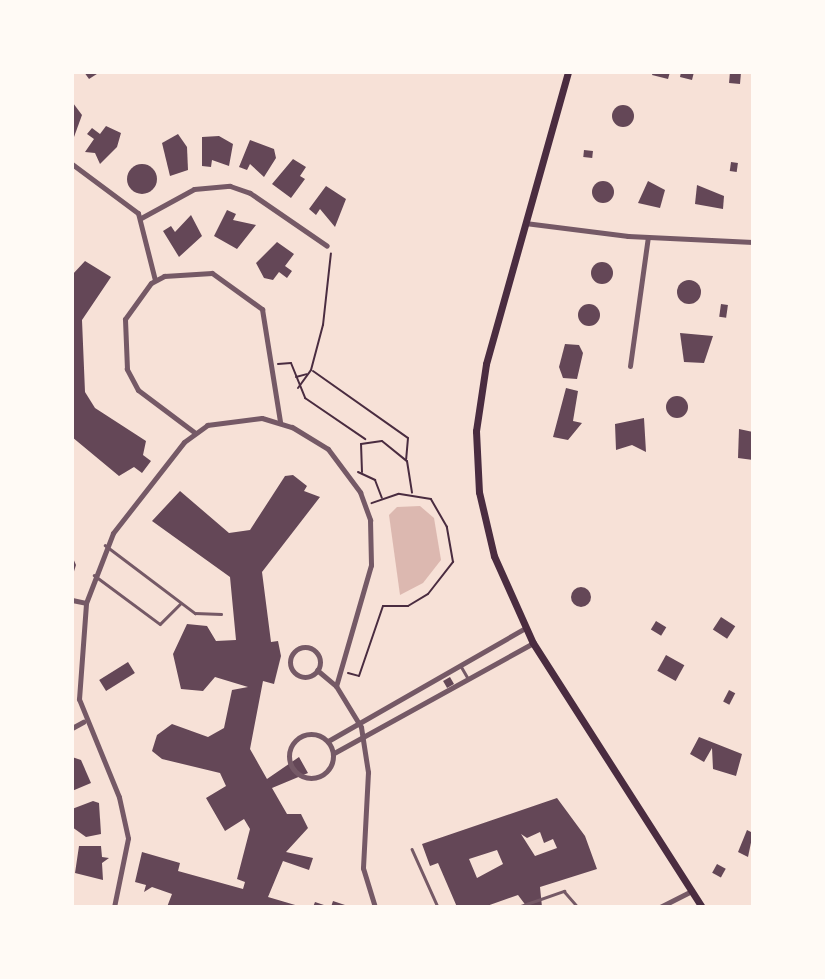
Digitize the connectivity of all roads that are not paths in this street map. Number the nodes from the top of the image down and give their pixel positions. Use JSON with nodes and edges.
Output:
{"nodes":[{"id":1,"x":568,"y":72,"type":"edge"},
{"id":2,"x":72,"y":164,"type":"edge"},
{"id":3,"x":141,"y":218,"type":"junction"},
{"id":4,"x":525,"y":222,"type":"junction"},
{"id":5,"x":648,"y":237,"type":"junction"},
{"id":6,"x":753,"y":242,"type":"edge"},
{"id":7,"x":327,"y":246,"type":"road end"},
{"id":8,"x":155,"y":280,"type":"junction"},
{"id":9,"x":630,"y":366,"type":"dead end"},
{"id":10,"x":280,"y":422,"type":"junction"},
{"id":11,"x":194,"y":432,"type":"junction"},
{"id":12,"x":105,"y":545,"type":"junction"},
{"id":13,"x":93,"y":575,"type":"junction"},
{"id":14,"x":72,"y":600,"type":"edge"},
{"id":15,"x":86,"y":603,"type":"junction"},
{"id":16,"x":180,"y":604,"type":"junction"},
{"id":17,"x":221,"y":614,"type":"dead end"},
{"id":18,"x":525,"y":628,"type":"junction"},
{"id":19,"x":533,"y":643,"type":"junction"},
{"id":20,"x":459,"y":663,"type":"junction"},
{"id":21,"x":317,"y":670,"type":"junction"},
{"id":22,"x":468,"y":678,"type":"junction"},
{"id":23,"x":336,"y":686,"type":"junction"},
{"id":24,"x":83,"y":722,"type":"junction"},
{"id":25,"x":359,"y":723,"type":"junction"},
{"id":26,"x":72,"y":728,"type":"edge"},
{"id":27,"x":363,"y":736,"type":"junction"},
{"id":28,"x":328,"y":741,"type":"junction"},
{"id":29,"x":334,"y":753,"type":"junction"},
{"id":30,"x":412,"y":849,"type":"dead end"},
{"id":31,"x":692,"y":891,"type":"junction"},
{"id":32,"x":577,"y":906,"type":"edge"},
{"id":33,"x":114,"y":907,"type":"edge"},
{"id":34,"x":375,"y":907,"type":"edge"},
{"id":35,"x":438,"y":907,"type":"edge"},
{"id":36,"x":518,"y":907,"type":"edge"},
{"id":37,"x":566,"y":907,"type":"edge"},
{"id":38,"x":660,"y":907,"type":"edge"},
{"id":39,"x":702,"y":907,"type":"edge"}],
"edges":[{"from":1,"to":4,"type":"main road"},
{"from":2,"to":3,"type":"street"},
{"from":3,"to":7,"type":"street"},
{"from":3,"to":8,"type":"street"},
{"from":4,"to":5,"type":"street"},
{"from":4,"to":18,"type":"main road"},
{"from":5,"to":6,"type":"street"},
{"from":5,"to":9,"type":"street"},
{"from":8,"to":10,"type":"street"},
{"from":8,"to":11,"type":"street"},
{"from":10,"to":11,"type":"street"},
{"from":10,"to":23,"type":"street"},
{"from":11,"to":12,"type":"street"},
{"from":12,"to":13,"type":"street"},
{"from":12,"to":16,"type":"lane"},
{"from":13,"to":15,"type":"street"},
{"from":13,"to":16,"type":"lane"},
{"from":14,"to":15,"type":"street"},
{"from":15,"to":24,"type":"street"},
{"from":16,"to":17,"type":"lane"},
{"from":18,"to":19,"type":"main road"},
{"from":18,"to":20,"type":"street"},
{"from":19,"to":22,"type":"street"},
{"from":19,"to":31,"type":"main road"},
{"from":20,"to":22,"type":"lane"},
{"from":20,"to":25,"type":"street"},
{"from":21,"to":21,"type":"street"},
{"from":21,"to":23,"type":"street"},
{"from":22,"to":27,"type":"street"},
{"from":23,"to":25,"type":"street"},
{"from":24,"to":26,"type":"street"},
{"from":24,"to":33,"type":"street"},
{"from":25,"to":27,"type":"street"},
{"from":25,"to":28,"type":"street"},
{"from":27,"to":29,"type":"street"},
{"from":27,"to":34,"type":"street"},
{"from":28,"to":29,"type":"street"},
{"from":28,"to":29,"type":"street"},
{"from":30,"to":35,"type":"lane"},
{"from":31,"to":38,"type":"street"},
{"from":31,"to":39,"type":"main road"},
{"from":32,"to":36,"type":"lane"},
{"from":32,"to":37,"type":"lane"}]}
